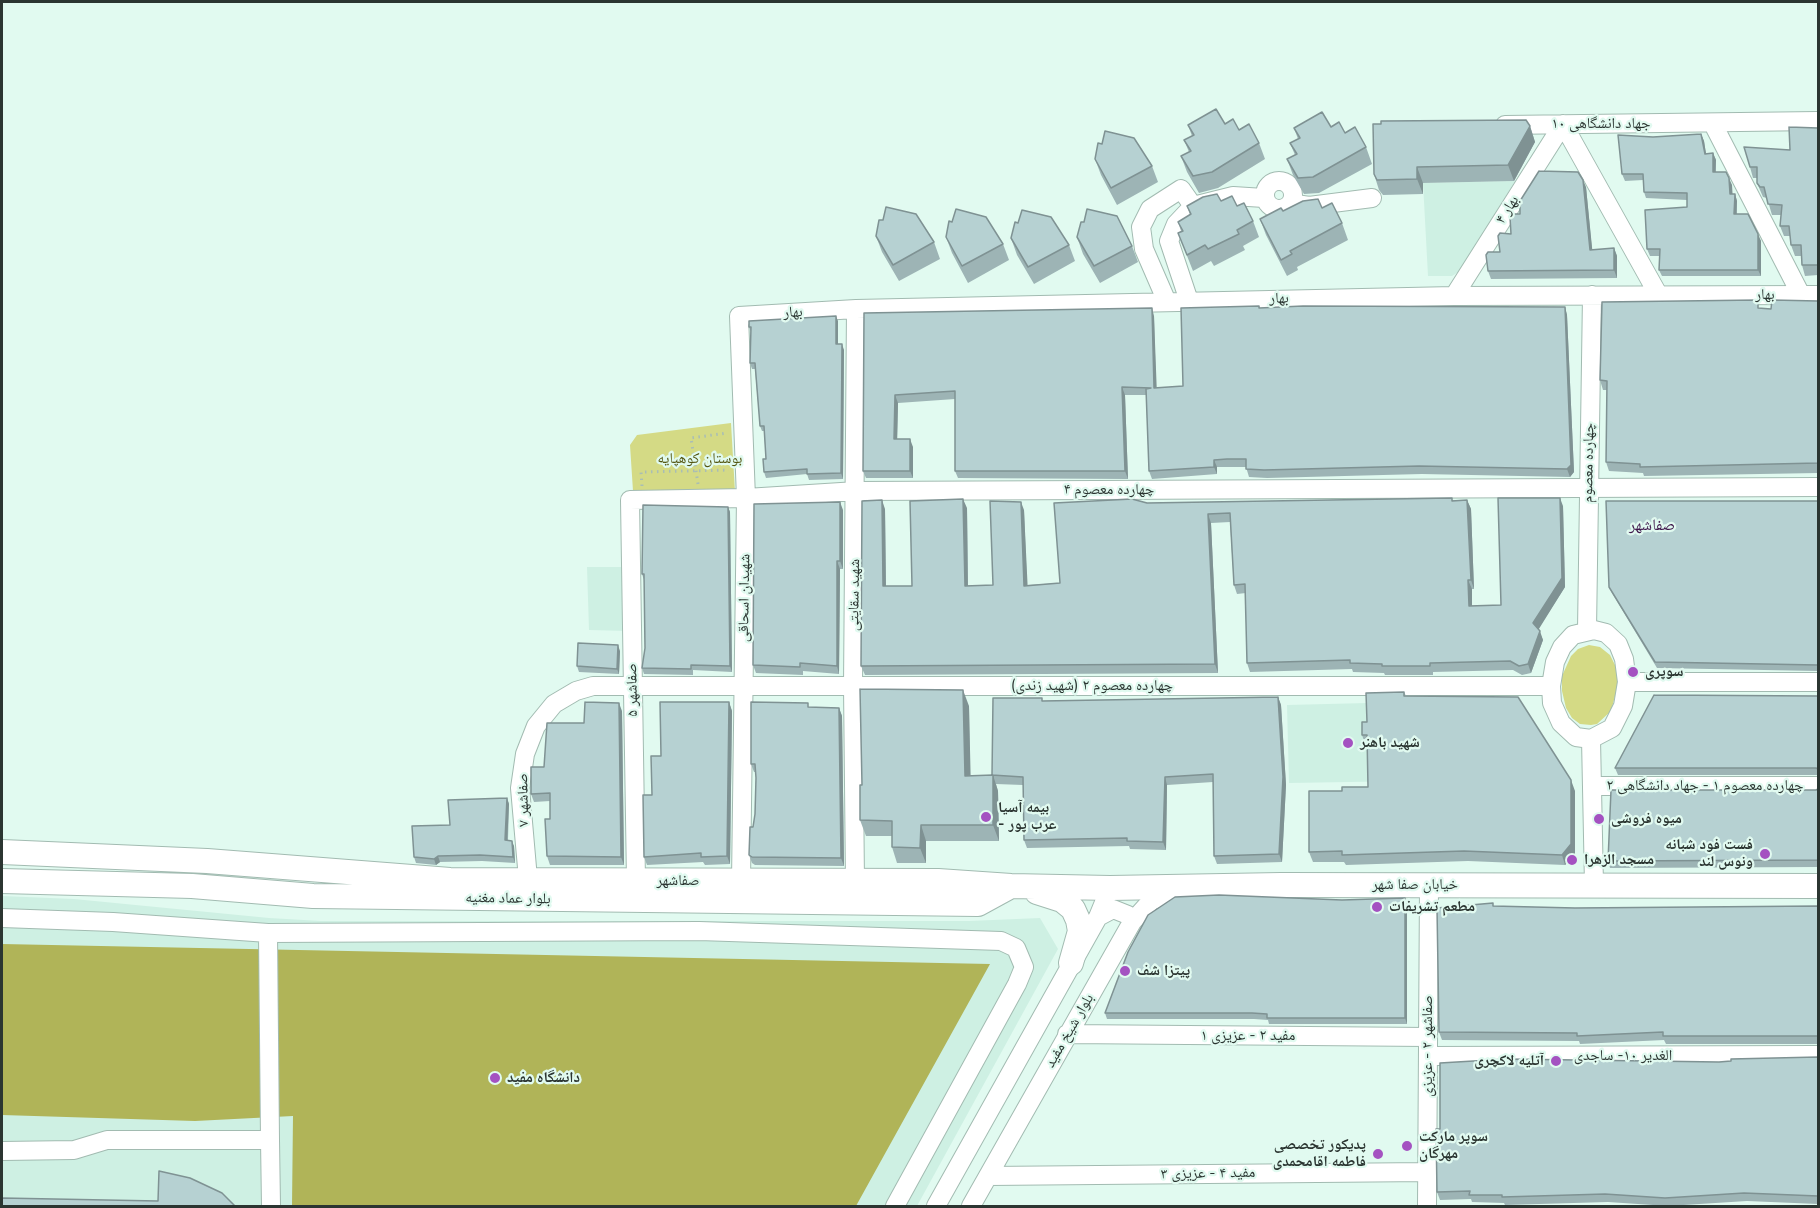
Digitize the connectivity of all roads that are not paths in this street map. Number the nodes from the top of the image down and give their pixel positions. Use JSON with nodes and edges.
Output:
{"nodes":[{"id":1,"x":1818,"y":121,"type":"edge"},
{"id":2,"x":1563,"y":124,"type":"junction"},
{"id":3,"x":1713,"y":124,"type":"junction"},
{"id":4,"x":1484,"y":125,"type":"edge"},
{"id":5,"x":1372,"y":198,"type":"dead end"},
{"id":6,"x":1193,"y":206,"type":"junction"},
{"id":7,"x":1592,"y":295,"type":"junction"},
{"id":8,"x":1810,"y":295,"type":"edge"},
{"id":9,"x":1454,"y":296,"type":"junction"},
{"id":10,"x":1659,"y":296,"type":"junction"},
{"id":11,"x":1189,"y":301,"type":"junction"},
{"id":12,"x":1167,"y":302,"type":"junction"},
{"id":13,"x":856,"y":309,"type":"junction"},
{"id":14,"x":739,"y":316,"type":"joint"},
{"id":15,"x":1818,"y":487,"type":"edge"},
{"id":16,"x":1589,"y":488,"type":"junction"},
{"id":17,"x":857,"y":491,"type":"junction"},
{"id":18,"x":746,"y":498,"type":"junction"},
{"id":19,"x":637,"y":500,"type":"joint"},
{"id":20,"x":1587,"y":630,"type":"junction"},
{"id":21,"x":1627,"y":682,"type":"junction"},
{"id":22,"x":1818,"y":682,"type":"edge"},
{"id":23,"x":632,"y":686,"type":"junction"},
{"id":24,"x":853,"y":686,"type":"junction"},
{"id":25,"x":1551,"y":686,"type":"junction"},
{"id":26,"x":744,"y":687,"type":"junction"},
{"id":27,"x":1591,"y":740,"type":"junction"},
{"id":28,"x":1592,"y":786,"type":"junction"},
{"id":29,"x":1818,"y":786,"type":"edge"},
{"id":30,"x":2,"y":852,"type":"edge"},
{"id":31,"x":528,"y":879,"type":"junction"},
{"id":32,"x":2,"y":881,"type":"edge"},
{"id":33,"x":636,"y":881,"type":"junction"},
{"id":34,"x":741,"y":881,"type":"junction"},
{"id":35,"x":855,"y":882,"type":"junction"},
{"id":36,"x":1196,"y":885,"type":"junction"},
{"id":37,"x":1429,"y":885,"type":"junction"},
{"id":38,"x":1594,"y":885,"type":"junction"},
{"id":39,"x":1011,"y":886,"type":"junction"},
{"id":40,"x":1818,"y":886,"type":"edge"},
{"id":41,"x":1110,"y":888,"type":"junction"},
{"id":42,"x":1098,"y":917,"type":"junction"},
{"id":43,"x":2,"y":918,"type":"edge"},
{"id":44,"x":1132,"y":922,"type":"junction"},
{"id":45,"x":268,"y":933,"type":"junction"},
{"id":46,"x":1071,"y":963,"type":"junction"},
{"id":47,"x":1067,"y":1034,"type":"junction"},
{"id":48,"x":1428,"y":1037,"type":"junction"},
{"id":49,"x":1818,"y":1055,"type":"edge"},
{"id":50,"x":1428,"y":1056,"type":"junction"},
{"id":51,"x":270,"y":1140,"type":"junction"},
{"id":52,"x":2,"y":1151,"type":"edge"},
{"id":53,"x":1427,"y":1172,"type":"junction"},
{"id":54,"x":988,"y":1176,"type":"junction"},
{"id":55,"x":271,"y":1206,"type":"edge"},
{"id":56,"x":895,"y":1206,"type":"edge"},
{"id":57,"x":936,"y":1206,"type":"edge"},
{"id":58,"x":971,"y":1206,"type":"edge"},
{"id":59,"x":1427,"y":1206,"type":"edge"}],
"edges":[{"from":1,"to":3,"type":"street","name":"جهاد دانشگاهی ۱۰"},
{"from":2,"to":3,"type":"street","name":"جهاد دانشگاهی ۱۰"},
{"from":2,"to":4,"type":"street","name":"جهاد دانشگاهی ۱۰"},
{"from":2,"to":9,"type":"street","name":"بهار ۴"},
{"from":2,"to":10,"type":"street"},
{"from":3,"to":8,"type":"street"},
{"from":5,"to":6,"type":"street"},
{"from":6,"to":11,"type":"street"},
{"from":6,"to":12,"type":"street"},
{"from":7,"to":9,"type":"street","name":"بهار"},
{"from":7,"to":10,"type":"street","name":"بهار"},
{"from":7,"to":16,"type":"street","name":"چهارده معصوم"},
{"from":8,"to":10,"type":"street","name":"بهار"},
{"from":9,"to":11,"type":"street","name":"بهار"},
{"from":11,"to":12,"type":"street","name":"بهار"},
{"from":12,"to":13,"type":"street","name":"بهار"},
{"from":13,"to":14,"type":"street","name":"بهار"},
{"from":13,"to":17,"type":"street","name":"شهید سقایتی"},
{"from":14,"to":18,"type":"street","name":"شهیدان اسحاقی"},
{"from":15,"to":16,"type":"street","name":"چهارده معصوم ۴"},
{"from":16,"to":17,"type":"street","name":"چهارده معصوم ۴"},
{"from":16,"to":20,"type":"street","name":"چهارده معصوم"},
{"from":17,"to":18,"type":"street","name":"چهارده معصوم ۴"},
{"from":17,"to":24,"type":"street","name":"شهید سقایتی"},
{"from":18,"to":19,"type":"street","name":"چهارده معصوم ۴"},
{"from":18,"to":26,"type":"street","name":"شهیدان اسحاقی"},
{"from":19,"to":23,"type":"street","name":"صفاشهر ۵"},
{"from":20,"to":21,"type":"street"},
{"from":20,"to":25,"type":"street"},
{"from":21,"to":22,"type":"street"},
{"from":21,"to":27,"type":"street"},
{"from":23,"to":26,"type":"street","name":"چهارده معصوم ۲ (شهید زندی)"},
{"from":23,"to":31,"type":"street","name":"صفاشهر ۷"},
{"from":23,"to":33,"type":"street","name":"صفاشهر ۵"},
{"from":24,"to":25,"type":"street","name":"چهارده معصوم ۲ (شهید زندی)"},
{"from":24,"to":26,"type":"street","name":"چهارده معصوم ۲ (شهید زندی)"},
{"from":24,"to":35,"type":"street","name":"شهید سقایتی"},
{"from":25,"to":27,"type":"street"},
{"from":26,"to":34,"type":"street","name":"شهیدان اسحاقی"},
{"from":27,"to":28,"type":"street"},
{"from":28,"to":29,"type":"street","name":"چهارده معصوم ۱ - جهاد دانشگاهی ۲"},
{"from":28,"to":38,"type":"street"},
{"from":30,"to":31,"type":"main road","name":"صفاشهر"},
{"from":31,"to":33,"type":"main road","name":"صفاشهر"},
{"from":32,"to":39,"type":"main road","name":"بلوار عماد مغنیه"},
{"from":33,"to":34,"type":"main road","name":"صفاشهر"},
{"from":34,"to":35,"type":"main road","name":"صفاشهر"},
{"from":35,"to":39,"type":"main road","name":"صفاشهر"},
{"from":36,"to":37,"type":"main road","name":"خیابان صفا شهر"},
{"from":36,"to":41,"type":"main road","name":"خیابان صفا شهر"},
{"from":36,"to":44,"type":"street","name":"بلوار شیخ مفید"},
{"from":37,"to":38,"type":"main road","name":"خیابان صفا شهر"},
{"from":37,"to":48,"type":"street","name":"صفاشهر ۲ - عزیزی"},
{"from":38,"to":40,"type":"main road","name":"خیابان صفا شهر"},
{"from":39,"to":41,"type":"main road","name":"خیابان صفا شهر"},
{"from":39,"to":46,"type":"main road"},
{"from":41,"to":42,"type":"street"},
{"from":42,"to":44,"type":"street"},
{"from":42,"to":46,"type":"street"},
{"from":43,"to":45,"type":"street"},
{"from":44,"to":47,"type":"street","name":"بلوار شیخ مفید"},
{"from":45,"to":51,"type":"street"},
{"from":45,"to":56,"type":"street"},
{"from":46,"to":57,"type":"street"},
{"from":47,"to":48,"type":"street","name":"مفید ۲ - عزیزی ۱"},
{"from":47,"to":54,"type":"street","name":"بلوار شیخ مفید"},
{"from":48,"to":50,"type":"street","name":"صفاشهر ۲ - عزیزی"},
{"from":49,"to":50,"type":"street","name":"الغدیر ۱۰- ساجدی"},
{"from":50,"to":53,"type":"street","name":"صفاشهر ۲ - عزیزی"},
{"from":51,"to":52,"type":"street"},
{"from":51,"to":55,"type":"street"},
{"from":53,"to":54,"type":"street","name":"مفید ۴ - عزیزی ۳"},
{"from":53,"to":59,"type":"street","name":"صفاشهر ۲ - عزیزی"},
{"from":54,"to":58,"type":"street","name":"بلوار شیخ مفید"}]}
